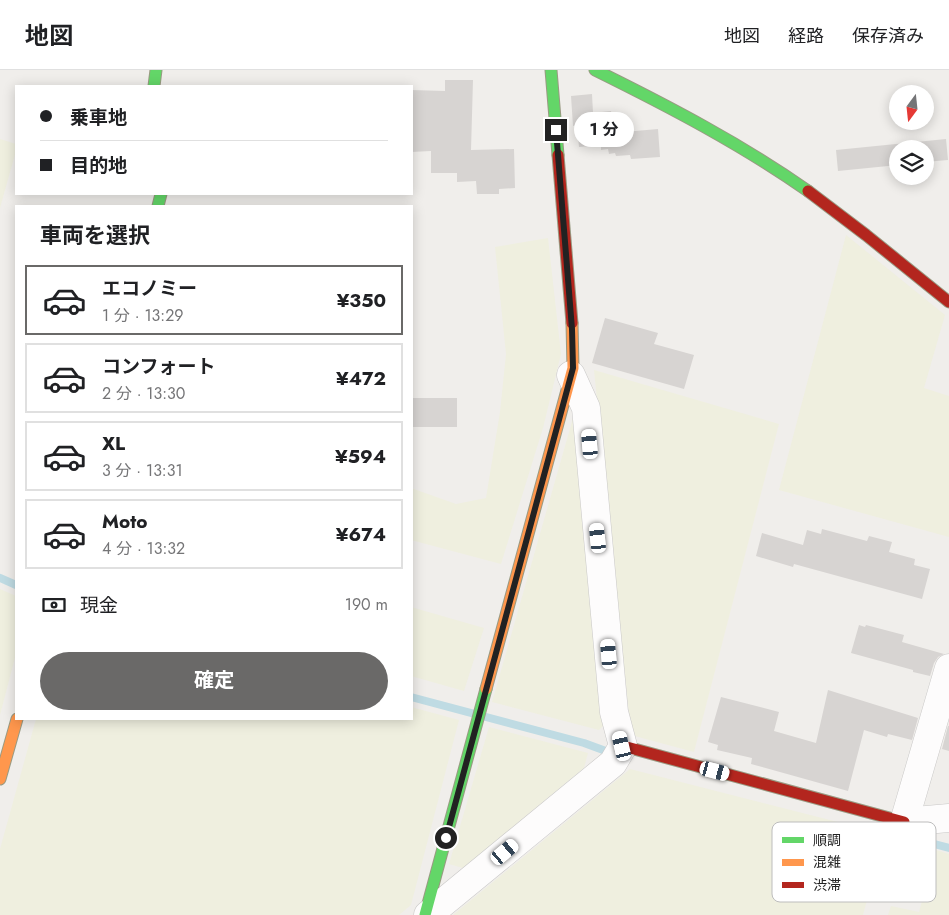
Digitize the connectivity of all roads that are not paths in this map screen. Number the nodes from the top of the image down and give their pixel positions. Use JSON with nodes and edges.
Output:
{"nodes":[{"id":1,"x":156,"y":70,"type":"edge"},
{"id":2,"x":551,"y":70,"type":"edge"},
{"id":3,"x":595,"y":70,"type":"edge"},
{"id":4,"x":154,"y":85,"type":"edge"},
{"id":5,"x":949,"y":302,"type":"edge"},
{"id":6,"x":571,"y":375,"type":"junction"},
{"id":7,"x":949,"y":668,"type":"edge"},
{"id":8,"x":17,"y":720,"type":"edge"},
{"id":9,"x":622,"y":746,"type":"junction"},
{"id":10,"x":0,"y":779,"type":"edge"},
{"id":11,"x":949,"y":818,"type":"edge"},
{"id":12,"x":904,"y":822,"type":"junction"},
{"id":13,"x":427,"y":915,"type":"edge"}],
"edges":[{"from":1,"to":4,"type":"street"},
{"from":2,"to":6,"type":"street"},
{"from":3,"to":5,"type":"street"},
{"from":6,"to":9,"type":"street"},
{"from":6,"to":13,"type":"street"},
{"from":7,"to":12,"type":"street"},
{"from":8,"to":10,"type":"street"},
{"from":9,"to":12,"type":"street"},
{"from":9,"to":13,"type":"street"},
{"from":11,"to":12,"type":"street"}]}
